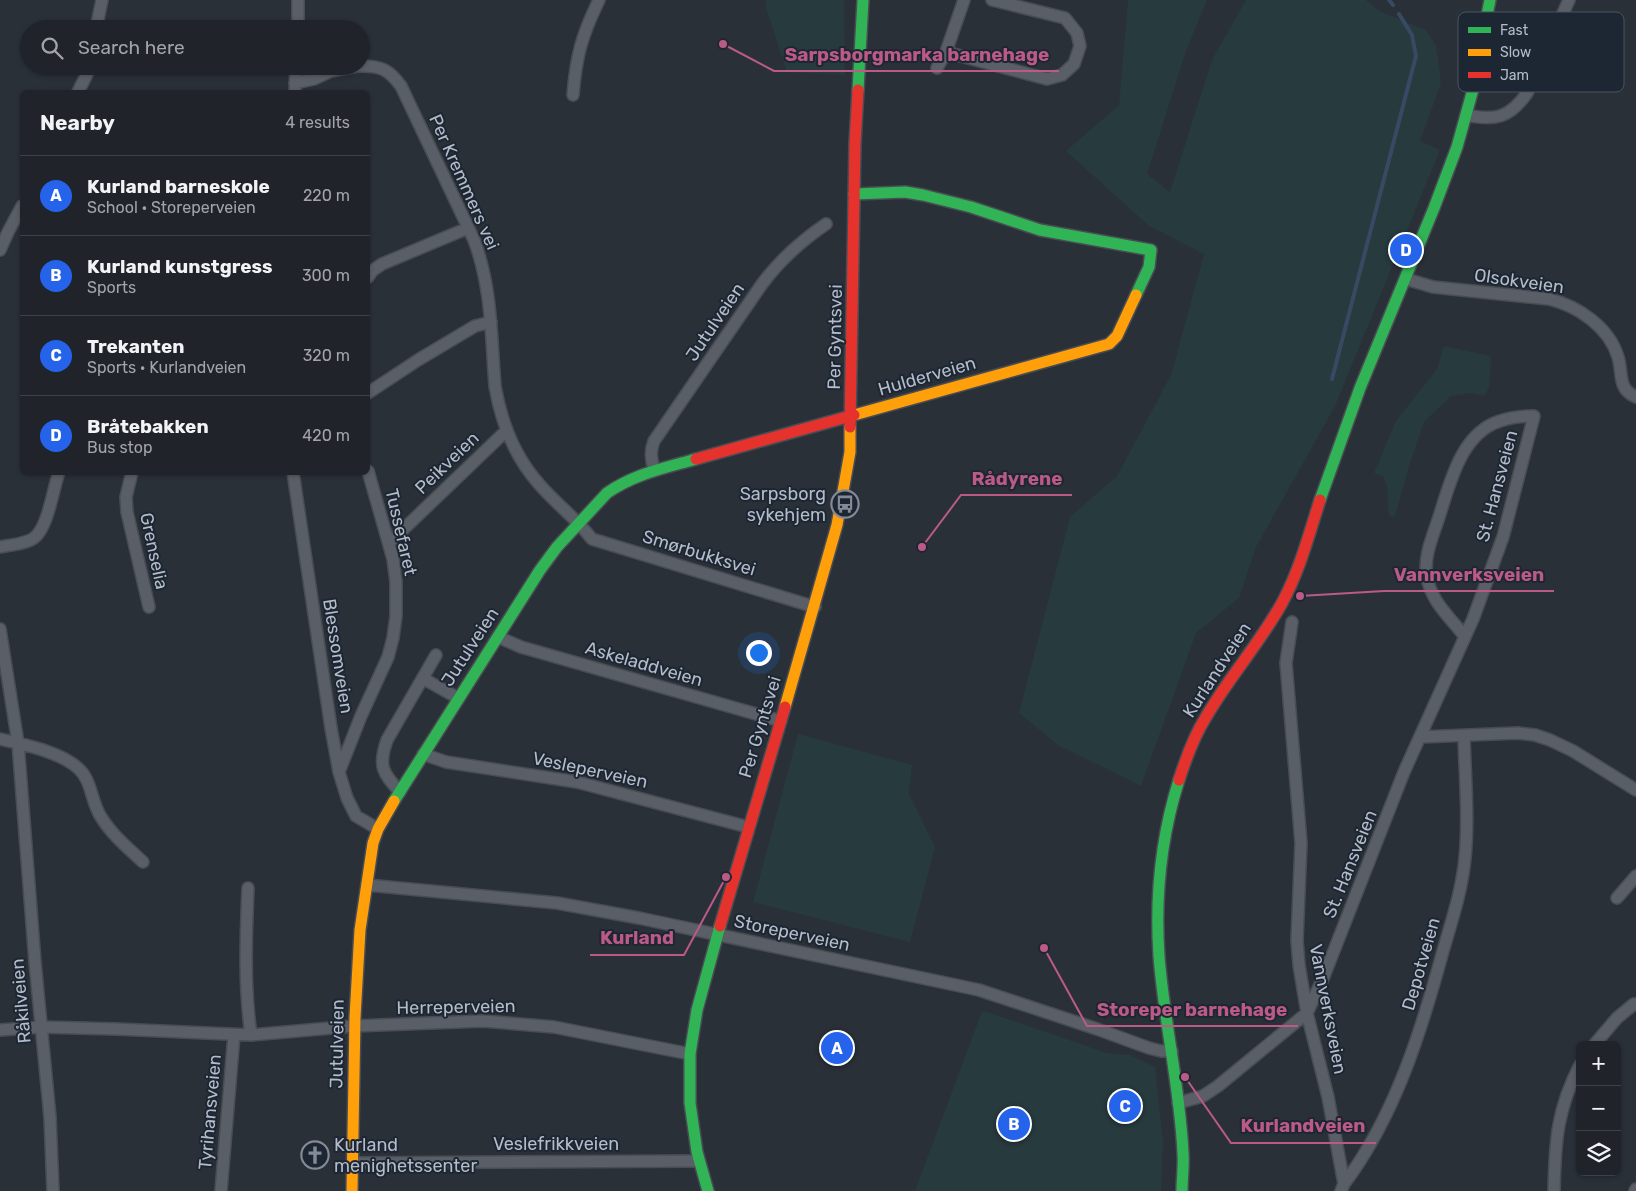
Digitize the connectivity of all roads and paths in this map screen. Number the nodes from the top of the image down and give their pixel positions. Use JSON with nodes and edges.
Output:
{"nodes":[{"id":1,"x":102,"y":0,"type":"edge"},
{"id":2,"x":298,"y":0,"type":"edge"},
{"id":3,"x":599,"y":0,"type":"edge"},
{"id":4,"x":863,"y":0,"type":"edge"},
{"id":5,"x":964,"y":0,"type":"edge"},
{"id":6,"x":992,"y":0,"type":"edge"},
{"id":7,"x":1569,"y":0,"type":"edge"},
{"id":8,"x":1564,"y":12,"type":"edge"},
{"id":9,"x":98,"y":20,"type":"edge"},
{"id":10,"x":298,"y":20,"type":"edge"},
{"id":11,"x":946,"y":52,"type":"junction"},
{"id":12,"x":370,"y":66,"type":"edge"},
{"id":13,"x":937,"y":68,"type":"dead end"},
{"id":14,"x":86,"y":75,"type":"edge"},
{"id":15,"x":296,"y":75,"type":"edge"},
{"id":16,"x":324,"y":75,"type":"edge"},
{"id":17,"x":295,"y":88,"type":"edge"},
{"id":18,"x":79,"y":90,"type":"edge"},
{"id":19,"x":1471,"y":92,"type":"edge"},
{"id":20,"x":1527,"y":92,"type":"edge"},
{"id":21,"x":573,"y":95,"type":"dead end"},
{"id":22,"x":1466,"y":115,"type":"junction"},
{"id":23,"x":854,"y":194,"type":"junction"},
{"id":24,"x":20,"y":210,"type":"edge"},
{"id":25,"x":826,"y":224,"type":"dead end"},
{"id":26,"x":468,"y":228,"type":"junction"},
{"id":27,"x":0,"y":250,"type":"edge"},
{"id":28,"x":370,"y":274,"type":"edge"},
{"id":29,"x":1406,"y":279,"type":"junction"},
{"id":30,"x":491,"y":322,"type":"junction"},
{"id":31,"x":370,"y":392,"type":"edge"},
{"id":32,"x":1636,"y":397,"type":"edge"},
{"id":33,"x":852,"y":416,"type":"junction"},
{"id":34,"x":507,"y":430,"type":"junction"},
{"id":35,"x":654,"y":470,"type":"junction"},
{"id":36,"x":58,"y":475,"type":"edge"},
{"id":37,"x":131,"y":475,"type":"edge"},
{"id":38,"x":293,"y":475,"type":"edge"},
{"id":39,"x":369,"y":475,"type":"edge"},
{"id":40,"x":580,"y":523,"type":"junction"},
{"id":41,"x":389,"y":543,"type":"junction"},
{"id":42,"x":0,"y":547,"type":"edge"},
{"id":43,"x":149,"y":607,"type":"dead end"},
{"id":44,"x":815,"y":607,"type":"junction"},
{"id":45,"x":1292,"y":622,"type":"dead end"},
{"id":46,"x":0,"y":629,"type":"edge"},
{"id":47,"x":498,"y":637,"type":"junction"},
{"id":48,"x":1466,"y":637,"type":"junction"},
{"id":49,"x":436,"y":655,"type":"dead end"},
{"id":50,"x":424,"y":679,"type":"junction"},
{"id":51,"x":458,"y":698,"type":"junction"},
{"id":52,"x":781,"y":721,"type":"junction"},
{"id":53,"x":1464,"y":736,"type":"junction"},
{"id":54,"x":1420,"y":737,"type":"junction"},
{"id":55,"x":0,"y":739,"type":"edge"},
{"id":56,"x":18,"y":743,"type":"junction"},
{"id":57,"x":423,"y":754,"type":"junction"},
{"id":58,"x":339,"y":772,"type":"junction"},
{"id":59,"x":1636,"y":790,"type":"edge"},
{"id":60,"x":400,"y":792,"type":"junction"},
{"id":61,"x":748,"y":827,"type":"junction"},
{"id":62,"x":378,"y":829,"type":"junction"},
{"id":63,"x":143,"y":862,"type":"dead end"},
{"id":64,"x":1636,"y":876,"type":"edge"},
{"id":65,"x":366,"y":885,"type":"junction"},
{"id":66,"x":248,"y":888,"type":"dead end"},
{"id":67,"x":1618,"y":898,"type":"dead end"},
{"id":68,"x":716,"y":935,"type":"junction"},
{"id":69,"x":1634,"y":1004,"type":"dead end"},
{"id":70,"x":1307,"y":1013,"type":"junction"},
{"id":71,"x":354,"y":1026,"type":"junction"},
{"id":72,"x":41,"y":1027,"type":"junction"},
{"id":73,"x":0,"y":1030,"type":"edge"},
{"id":74,"x":251,"y":1035,"type":"junction"},
{"id":75,"x":234,"y":1036,"type":"junction"},
{"id":76,"x":1597,"y":1041,"type":"edge"},
{"id":77,"x":1172,"y":1051,"type":"junction"},
{"id":78,"x":690,"y":1054,"type":"junction"},
{"id":79,"x":1576,"y":1075,"type":"edge"},
{"id":80,"x":1178,"y":1103,"type":"junction"},
{"id":81,"x":699,"y":1161,"type":"junction"},
{"id":82,"x":353,"y":1162,"type":"junction"},
{"id":83,"x":1342,"y":1188,"type":"edge"},
{"id":84,"x":53,"y":1191,"type":"edge"},
{"id":85,"x":220,"y":1191,"type":"edge"},
{"id":86,"x":352,"y":1191,"type":"edge"},
{"id":87,"x":708,"y":1191,"type":"edge"},
{"id":88,"x":1182,"y":1191,"type":"edge"},
{"id":89,"x":1554,"y":1191,"type":"edge"}],
"edges":[{"from":1,"to":9,"type":"street"},
{"from":2,"to":10,"type":"street"},
{"from":3,"to":21,"type":"street"},
{"from":4,"to":23,"type":"street","name":"Per Gyntsvei"},
{"from":5,"to":11,"type":"street"},
{"from":6,"to":11,"type":"street"},
{"from":7,"to":8,"type":"street"},
{"from":11,"to":13,"type":"street"},
{"from":12,"to":26,"type":"street","name":"Per Kremmers vei"},
{"from":14,"to":18,"type":"street"},
{"from":15,"to":17,"type":"street"},
{"from":16,"to":17,"type":"street","name":"Per Kremmers vei"},
{"from":19,"to":22,"type":"street"},
{"from":20,"to":22,"type":"street"},
{"from":22,"to":29,"type":"street"},
{"from":23,"to":33,"type":"street","name":"Per Gyntsvei"},
{"from":23,"to":33,"type":"street","name":"Hulderveien"},
{"from":24,"to":27,"type":"street"},
{"from":25,"to":35,"type":"street","name":"Jutulveien"},
{"from":26,"to":28,"type":"street"},
{"from":26,"to":30,"type":"street","name":"Per Kremmers vei"},
{"from":29,"to":32,"type":"street","name":"Olsokveien"},
{"from":29,"to":77,"type":"street","name":"Kurlandveien"},
{"from":30,"to":31,"type":"street"},
{"from":30,"to":34,"type":"street","name":"Per Kremmers vei"},
{"from":33,"to":35,"type":"street","name":"Hulderveien"},
{"from":33,"to":44,"type":"street","name":"Per Gyntsvei"},
{"from":34,"to":40,"type":"street","name":"Per Kremmers vei"},
{"from":34,"to":41,"type":"street","name":"Peikveien"},
{"from":35,"to":40,"type":"street","name":"Jutulveien"},
{"from":36,"to":42,"type":"street"},
{"from":37,"to":43,"type":"street","name":"Grenselia"},
{"from":38,"to":58,"type":"street","name":"Blessomveien"},
{"from":39,"to":41,"type":"street","name":"Tussefaret"},
{"from":40,"to":44,"type":"street","name":"Smørbukksvei"},
{"from":40,"to":47,"type":"street","name":"Jutulveien"},
{"from":41,"to":58,"type":"street","name":"Tussefaret"},
{"from":44,"to":52,"type":"street","name":"Per Gyntsvei"},
{"from":45,"to":70,"type":"street","name":"Vannverksveien"},
{"from":46,"to":56,"type":"street","name":"Råkilveien"},
{"from":47,"to":51,"type":"street","name":"Jutulveien"},
{"from":47,"to":52,"type":"street","name":"Askeladdveien"},
{"from":48,"to":48,"type":"street","name":"St. Hansveien"},
{"from":48,"to":54,"type":"street","name":"St. Hansveien"},
{"from":49,"to":50,"type":"street"},
{"from":50,"to":51,"type":"street"},
{"from":50,"to":60,"type":"street"},
{"from":51,"to":57,"type":"street","name":"Jutulveien"},
{"from":52,"to":61,"type":"street","name":"Per Gyntsvei"},
{"from":53,"to":54,"type":"street"},
{"from":53,"to":59,"type":"street"},
{"from":53,"to":83,"type":"street","name":"Depotveien"},
{"from":54,"to":70,"type":"street","name":"St. Hansveien"},
{"from":55,"to":56,"type":"street"},
{"from":56,"to":63,"type":"street"},
{"from":56,"to":72,"type":"street","name":"Råkilveien"},
{"from":57,"to":60,"type":"street","name":"Jutulveien"},
{"from":57,"to":61,"type":"street","name":"Vesleperveien"},
{"from":58,"to":62,"type":"street","name":"Blessomveien"},
{"from":60,"to":62,"type":"street","name":"Jutulveien"},
{"from":61,"to":68,"type":"street","name":"Per Gyntsvei"},
{"from":62,"to":65,"type":"street","name":"Jutulveien"},
{"from":64,"to":67,"type":"street"},
{"from":65,"to":68,"type":"street","name":"Storeperveien"},
{"from":65,"to":71,"type":"street","name":"Jutulveien"},
{"from":66,"to":74,"type":"street"},
{"from":68,"to":77,"type":"street","name":"Storeperveien"},
{"from":68,"to":78,"type":"street","name":"Per Gyntsvei"},
{"from":69,"to":76,"type":"street"},
{"from":70,"to":80,"type":"street","name":"St. Hansveien"},
{"from":70,"to":83,"type":"street","name":"Vannverksveien"},
{"from":71,"to":74,"type":"street","name":"Herreperveien"},
{"from":71,"to":78,"type":"street","name":"Herreperveien"},
{"from":71,"to":82,"type":"street","name":"Jutulveien"},
{"from":72,"to":73,"type":"street","name":"Herreperveien"},
{"from":72,"to":75,"type":"street","name":"Herreperveien"},
{"from":72,"to":84,"type":"street","name":"Råkilveien"},
{"from":74,"to":75,"type":"street","name":"Herreperveien"},
{"from":75,"to":85,"type":"street","name":"Tyrihansveien"},
{"from":77,"to":80,"type":"street","name":"Kurlandveien"},
{"from":78,"to":81,"type":"street","name":"Per Gyntsvei"},
{"from":79,"to":89,"type":"street"},
{"from":80,"to":88,"type":"street","name":"Kurlandveien"},
{"from":81,"to":82,"type":"street","name":"Veslefrikkveien"},
{"from":81,"to":87,"type":"street","name":"Per Gyntsvei"},
{"from":82,"to":86,"type":"street","name":"Jutulveien"}]}
